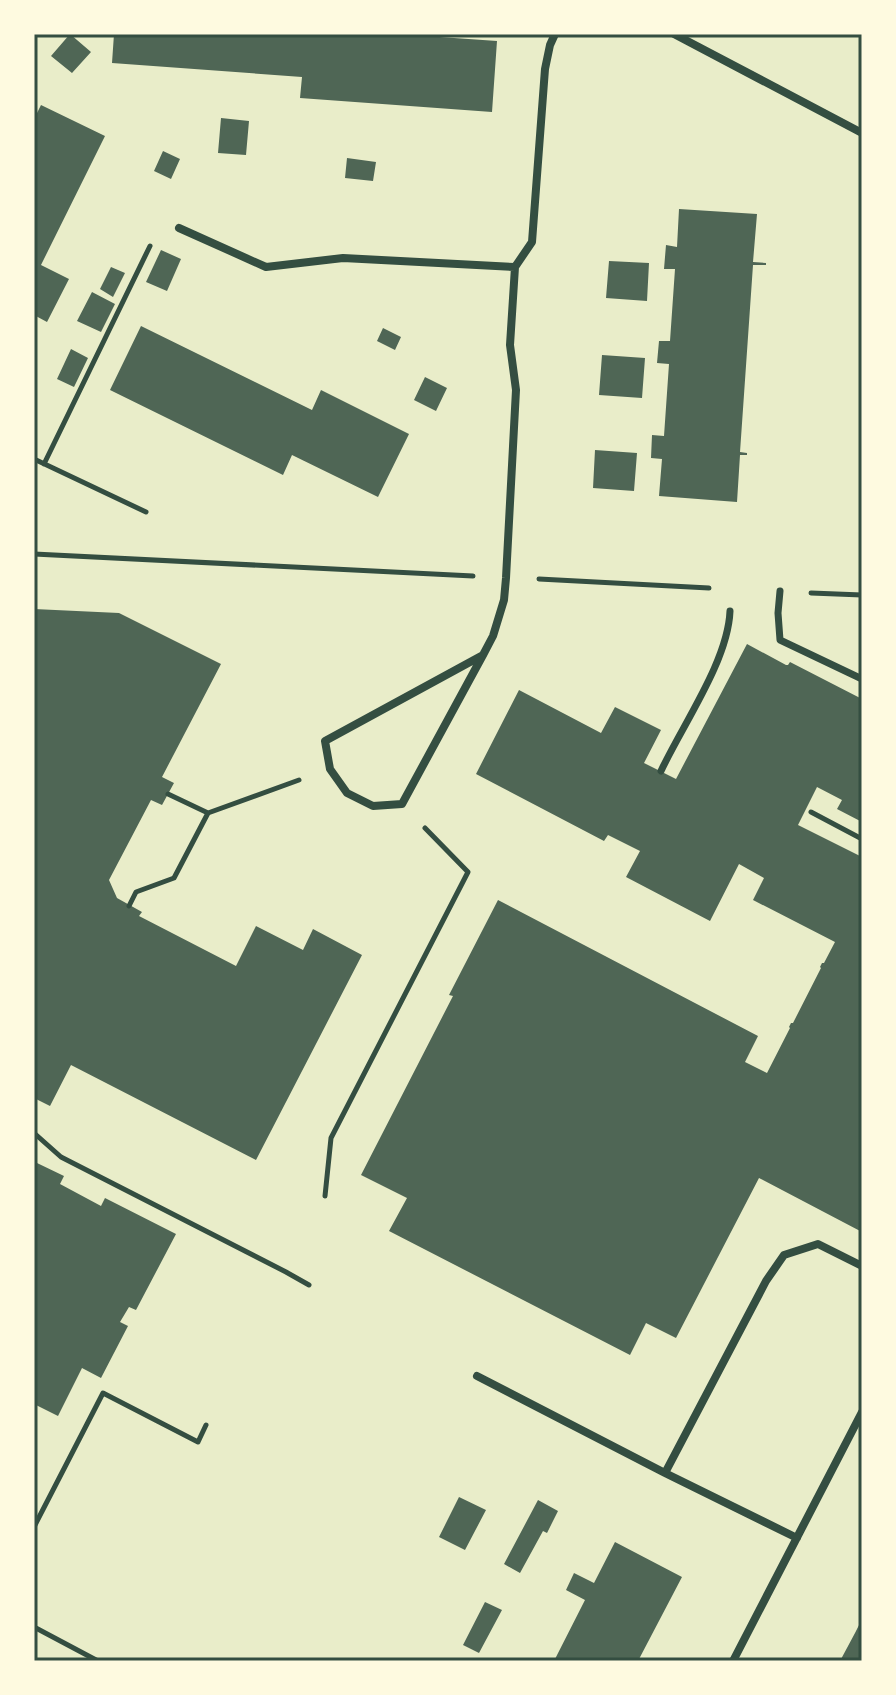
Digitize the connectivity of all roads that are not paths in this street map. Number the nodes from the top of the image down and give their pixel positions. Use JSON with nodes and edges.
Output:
{"nodes":[{"id":1,"x":555,"y":34,"type":"edge"},
{"id":2,"x":674,"y":34,"type":"edge"},
{"id":3,"x":862,"y":133,"type":"edge"},
{"id":4,"x":179,"y":228,"type":"road end"},
{"id":5,"x":515,"y":267,"type":"junction"},
{"id":6,"x":780,"y":591,"type":"road end"},
{"id":7,"x":730,"y":611,"type":"dead end"},
{"id":8,"x":483,"y":655,"type":"junction"},
{"id":9,"x":862,"y":679,"type":"edge"},
{"id":10,"x":661,"y":771,"type":"dead end"},
{"id":11,"x":862,"y":1266,"type":"edge"},
{"id":12,"x":477,"y":1376,"type":"dead end"},
{"id":13,"x":862,"y":1412,"type":"edge"},
{"id":14,"x":665,"y":1473,"type":"junction"},
{"id":15,"x":797,"y":1538,"type":"junction"},
{"id":16,"x":733,"y":1661,"type":"edge"}],
"edges":[{"from":1,"to":5,"type":"street"},
{"from":2,"to":3,"type":"street"},
{"from":4,"to":5,"type":"street"},
{"from":5,"to":8,"type":"street"},
{"from":6,"to":9,"type":"street"},
{"from":7,"to":10,"type":"street"},
{"from":8,"to":8,"type":"street"},
{"from":11,"to":14,"type":"street"},
{"from":12,"to":14,"type":"street"},
{"from":13,"to":15,"type":"street"},
{"from":14,"to":15,"type":"street"},
{"from":15,"to":16,"type":"street"}]}
